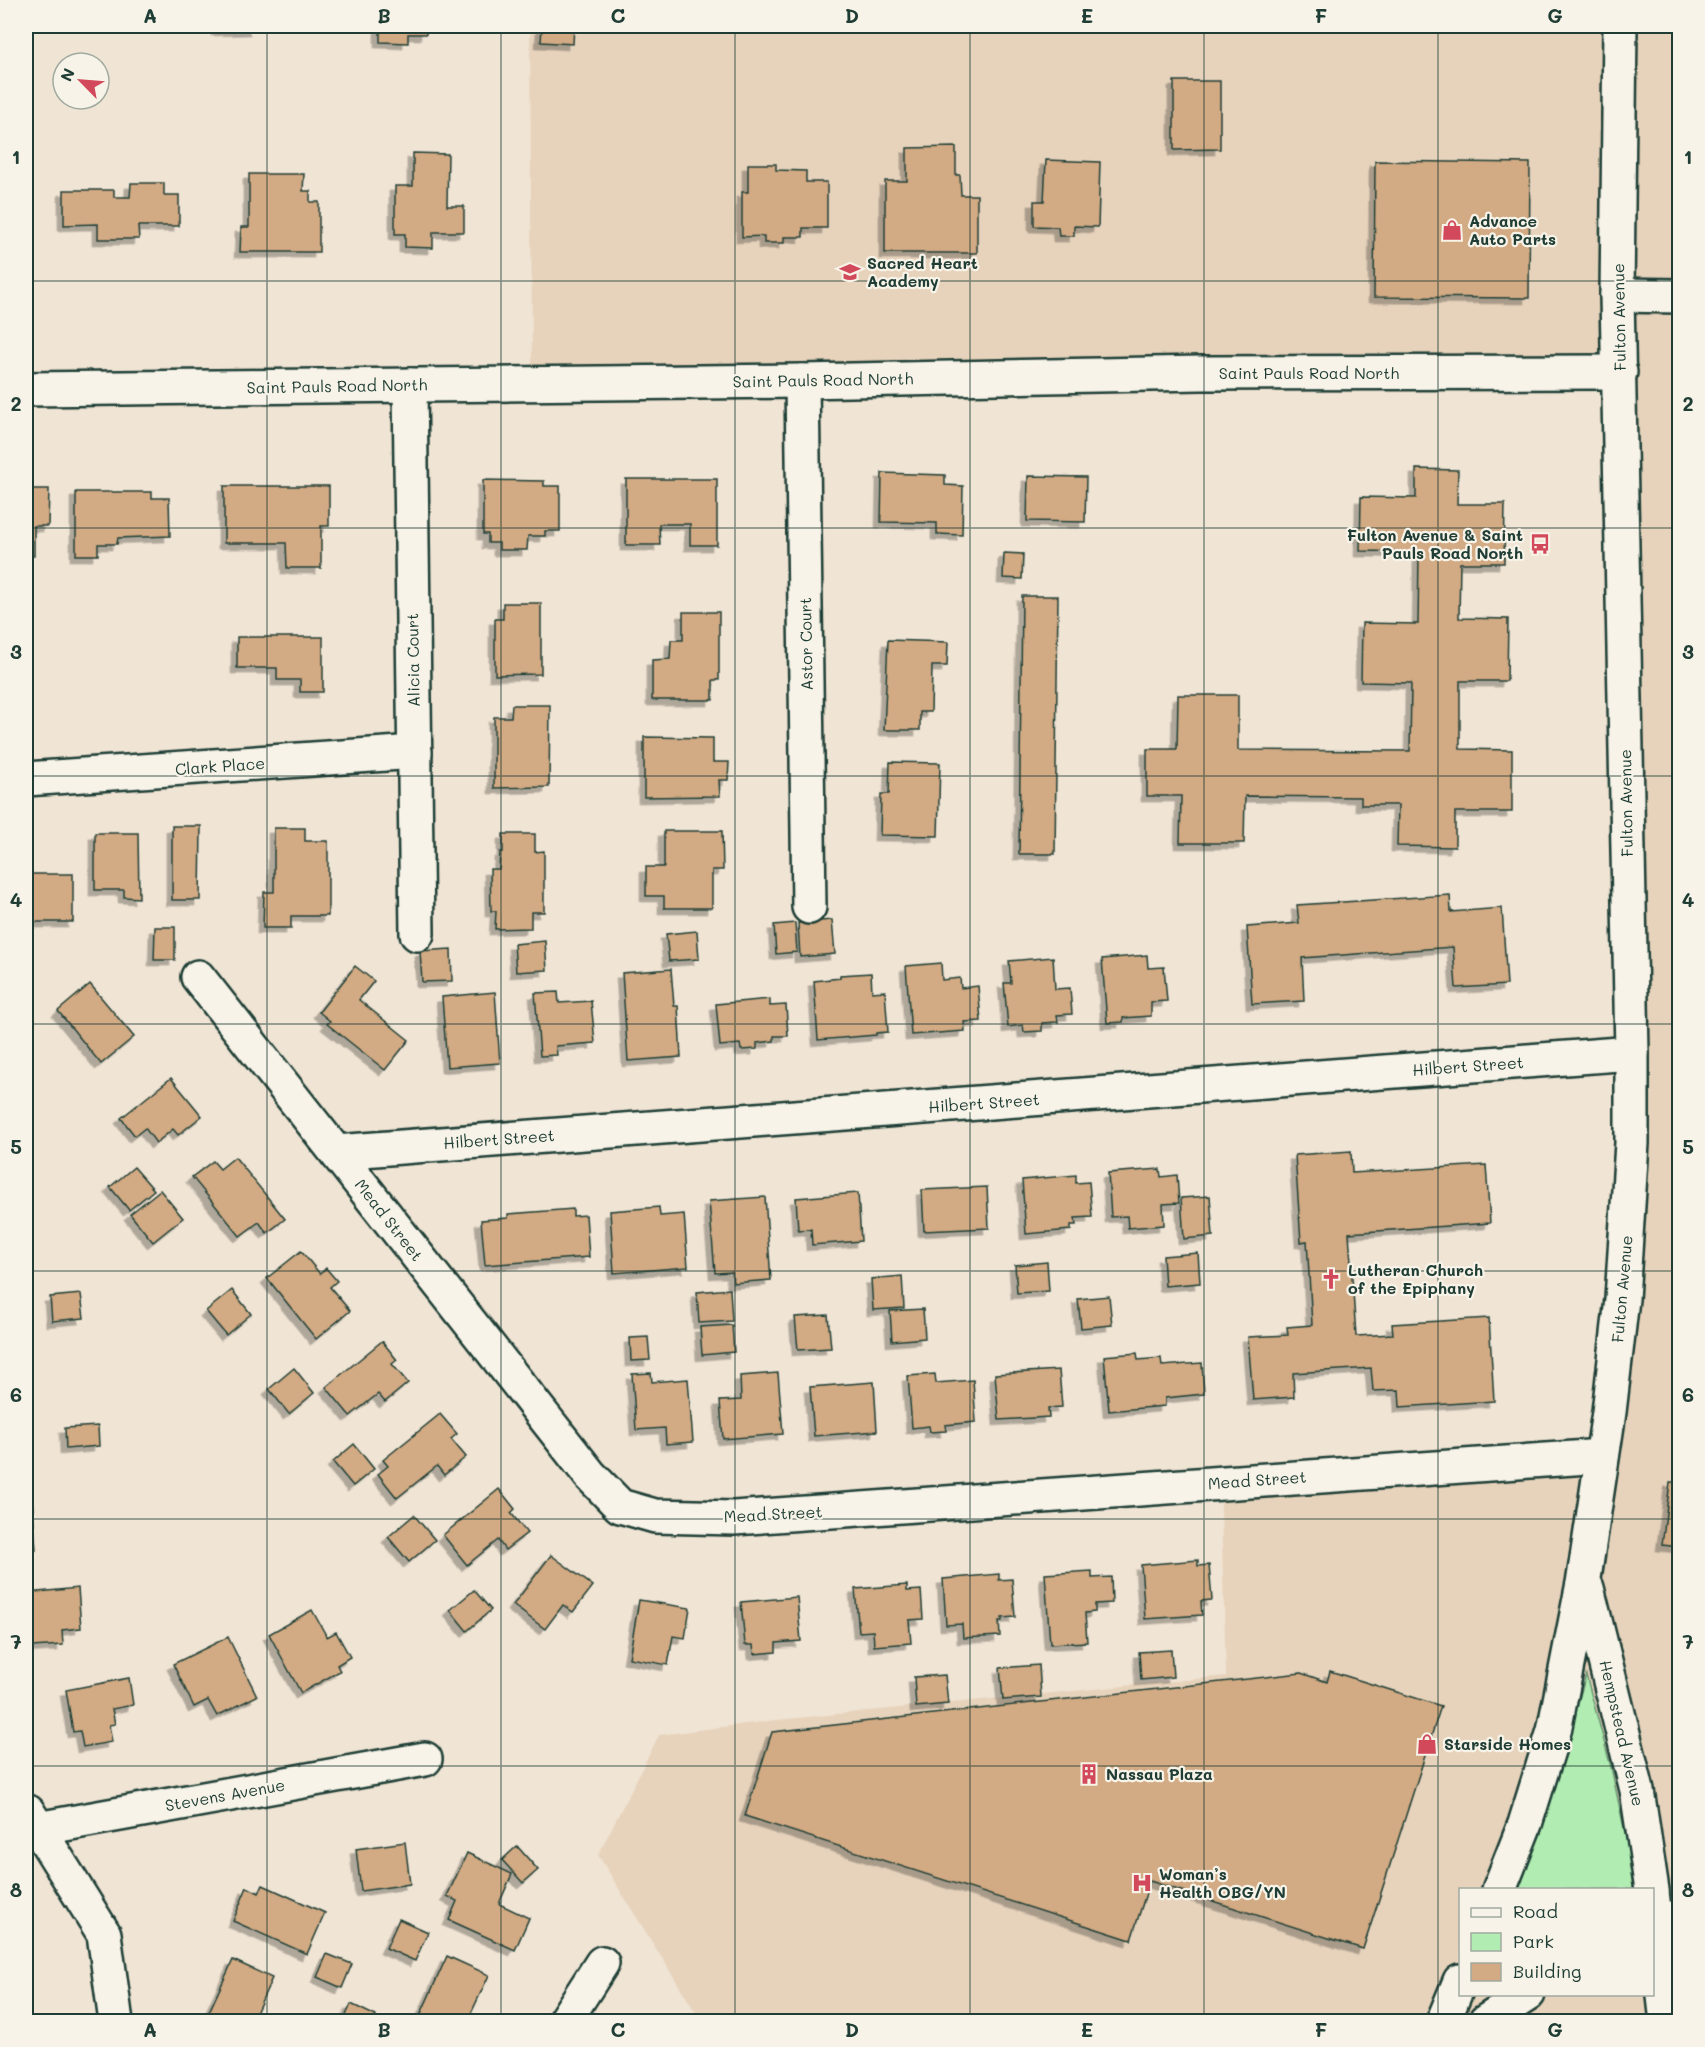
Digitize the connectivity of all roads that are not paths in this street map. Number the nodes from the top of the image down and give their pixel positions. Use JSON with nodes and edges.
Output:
{"nodes":[{"id":1,"x":1620,"y":26,"type":"edge"},
{"id":2,"x":1617,"y":295,"type":"junction"},
{"id":3,"x":1680,"y":296,"type":"edge"},
{"id":4,"x":1620,"y":372,"type":"junction"},
{"id":5,"x":802,"y":381,"type":"junction"},
{"id":6,"x":410,"y":385,"type":"junction"},
{"id":7,"x":26,"y":389,"type":"edge"},
{"id":8,"x":415,"y":752,"type":"junction"},
{"id":9,"x":26,"y":779,"type":"edge"},
{"id":10,"x":809,"y":907,"type":"dead end"},
{"id":11,"x":417,"y":934,"type":"dead end"},
{"id":12,"x":198,"y":976,"type":"dead end"},
{"id":13,"x":1632,"y":1053,"type":"junction"},
{"id":14,"x":336,"y":1152,"type":"junction"},
{"id":15,"x":1602,"y":1456,"type":"junction"},
{"id":16,"x":1584,"y":1578,"type":"junction"},
{"id":17,"x":425,"y":1759,"type":"dead end"},
{"id":18,"x":30,"y":1823,"type":"edge"},
{"id":19,"x":1500,"y":1888,"type":"edge"},
{"id":20,"x":1662,"y":1905,"type":"edge"},
{"id":21,"x":602,"y":1963,"type":"dead end"},
{"id":22,"x":1459,"y":1986,"type":"edge"},
{"id":23,"x":1526,"y":1996,"type":"edge"},
{"id":24,"x":116,"y":2022,"type":"edge"},
{"id":25,"x":564,"y":2022,"type":"edge"},
{"id":26,"x":1443,"y":2022,"type":"edge"},
{"id":27,"x":1485,"y":2022,"type":"edge"},
{"id":28,"x":1667,"y":2022,"type":"edge"}],
"edges":[{"from":1,"to":2,"type":"street","name":"Fulton Avenue"},
{"from":2,"to":3,"type":"street"},
{"from":2,"to":4,"type":"street","name":"Fulton Avenue"},
{"from":4,"to":5,"type":"street","name":"Saint Pauls Road North"},
{"from":4,"to":13,"type":"street","name":"Fulton Avenue"},
{"from":5,"to":6,"type":"street","name":"Saint Pauls Road North"},
{"from":5,"to":10,"type":"street","name":"Astor Court"},
{"from":6,"to":7,"type":"street","name":"Saint Pauls Road North"},
{"from":6,"to":8,"type":"street","name":"Alicia Court"},
{"from":8,"to":9,"type":"street","name":"Clark Place"},
{"from":8,"to":11,"type":"street","name":"Alicia Court"},
{"from":12,"to":14,"type":"street","name":"Mead Street"},
{"from":13,"to":14,"type":"street","name":"Hilbert Street"},
{"from":13,"to":15,"type":"street","name":"Fulton Avenue"},
{"from":14,"to":15,"type":"street","name":"Mead Street"},
{"from":15,"to":16,"type":"street","name":"Fulton Avenue"},
{"from":16,"to":19,"type":"street","name":"Fulton Avenue"},
{"from":16,"to":20,"type":"street","name":"Hempstead Avenue"},
{"from":17,"to":18,"type":"street","name":"Stevens Avenue"},
{"from":18,"to":24,"type":"street"},
{"from":20,"to":28,"type":"street","name":"Hempstead Avenue"},
{"from":21,"to":25,"type":"street"},
{"from":22,"to":26,"type":"street"},
{"from":23,"to":27,"type":"street"}]}
